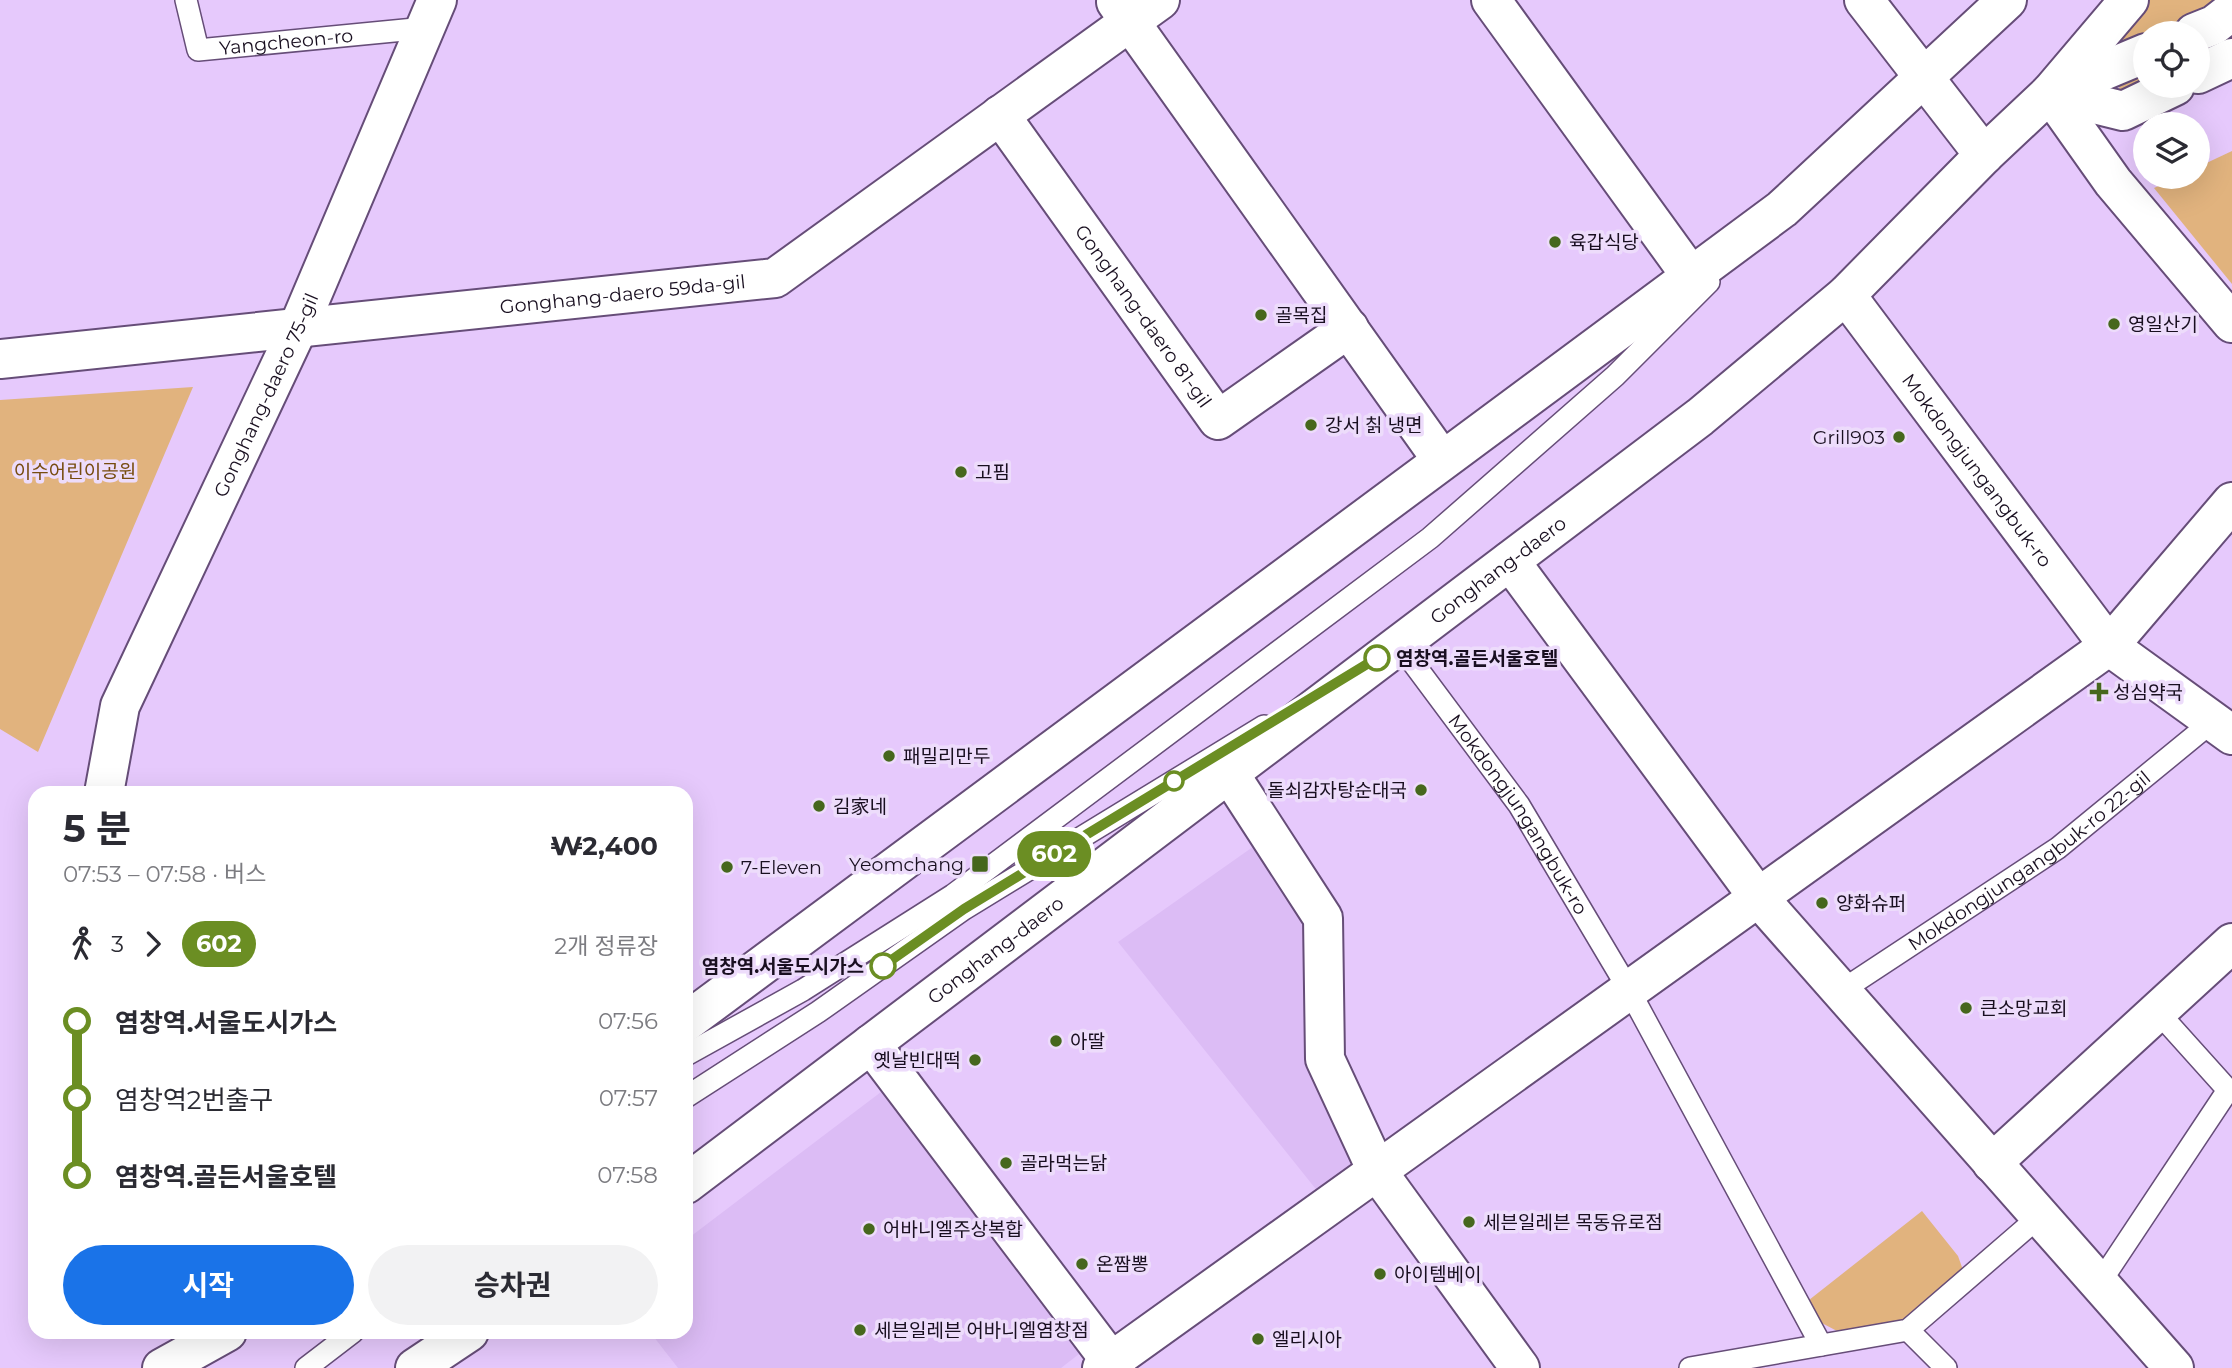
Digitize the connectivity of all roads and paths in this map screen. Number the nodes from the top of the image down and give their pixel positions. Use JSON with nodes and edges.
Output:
{"nodes":[{"id":1,"x":186,"y":0,"type":"edge"},
{"id":2,"x":1491,"y":0,"type":"edge"},
{"id":3,"x":1864,"y":0,"type":"edge"},
{"id":4,"x":2007,"y":0,"type":"edge"},
{"id":5,"x":2129,"y":0,"type":"edge"},
{"id":6,"x":1135,"y":7,"type":"edge"},
{"id":7,"x":431,"y":14,"type":"edge"},
{"id":8,"x":2133,"y":58,"type":"edge"},
{"id":9,"x":2232,"y":58,"type":"edge"},
{"id":10,"x":2210,"y":68,"type":"edge"},
{"id":11,"x":1923,"y":77,"type":"junction"},
{"id":12,"x":2050,"y":93,"type":"junction"},
{"id":13,"x":2150,"y":98,"type":"edge"},
{"id":14,"x":1000,"y":116,"type":"junction"},
{"id":15,"x":1984,"y":155,"type":"junction"},
{"id":16,"x":1782,"y":209,"type":"junction"},
{"id":17,"x":1691,"y":276,"type":"junction"},
{"id":18,"x":1846,"y":295,"type":"junction"},
{"id":19,"x":2232,"y":323,"type":"edge"},
{"id":20,"x":298,"y":328,"type":"junction"},
{"id":21,"x":1349,"y":328,"type":"junction"},
{"id":22,"x":0,"y":359,"type":"edge"},
{"id":23,"x":1443,"y":460,"type":"junction"},
{"id":24,"x":2232,"y":502,"type":"edge"},
{"id":25,"x":1510,"y":561,"type":"junction"},
{"id":26,"x":1399,"y":644,"type":"junction"},
{"id":27,"x":2109,"y":646,"type":"junction"},
{"id":28,"x":2222,"y":729,"type":"edge"},
{"id":29,"x":1229,"y":773,"type":"junction"},
{"id":30,"x":105,"y":786,"type":"edge"},
{"id":31,"x":1758,"y":897,"type":"junction"},
{"id":32,"x":2232,"y":943,"type":"edge"},
{"id":33,"x":1629,"y":990,"type":"junction"},
{"id":34,"x":1841,"y":991,"type":"junction"},
{"id":35,"x":2157,"y":1011,"type":"junction"},
{"id":36,"x":693,"y":1017,"type":"edge"},
{"id":37,"x":870,"y":1044,"type":"junction"},
{"id":38,"x":693,"y":1051,"type":"edge"},
{"id":39,"x":693,"y":1092,"type":"edge"},
{"id":40,"x":1992,"y":1163,"type":"junction"},
{"id":41,"x":1377,"y":1171,"type":"junction"},
{"id":42,"x":693,"y":1179,"type":"edge"},
{"id":43,"x":2040,"y":1216,"type":"junction"},
{"id":44,"x":2099,"y":1284,"type":"junction"},
{"id":45,"x":1908,"y":1330,"type":"junction"},
{"id":46,"x":212,"y":1339,"type":"edge"},
{"id":47,"x":344,"y":1339,"type":"edge"},
{"id":48,"x":458,"y":1339,"type":"edge"},
{"id":49,"x":1821,"y":1345,"type":"junction"},
{"id":50,"x":1110,"y":1366,"type":"edge"},
{"id":51,"x":162,"y":1368,"type":"edge"},
{"id":52,"x":306,"y":1368,"type":"edge"},
{"id":53,"x":415,"y":1368,"type":"edge"},
{"id":54,"x":1520,"y":1368,"type":"edge"},
{"id":55,"x":1690,"y":1368,"type":"edge"},
{"id":56,"x":1946,"y":1368,"type":"edge"},
{"id":57,"x":2174,"y":1368,"type":"edge"}],
"edges":[{"from":1,"to":7,"type":"lane","name":"Yangcheon-ro"},
{"from":2,"to":17,"type":"street"},
{"from":3,"to":11,"type":"street"},
{"from":4,"to":11,"type":"street"},
{"from":5,"to":12,"type":"street","name":"Gonghang-daero"},
{"from":6,"to":14,"type":"street","name":"Gonghang-daero 59da-gil"},
{"from":6,"to":21,"type":"street"},
{"from":7,"to":20,"type":"street","name":"Gonghang-daero 75-gil"},
{"from":8,"to":12,"type":"street"},
{"from":9,"to":10,"type":"street"},
{"from":11,"to":15,"type":"street"},
{"from":11,"to":16,"type":"street"},
{"from":12,"to":13,"type":"street"},
{"from":12,"to":15,"type":"street","name":"Gonghang-daero"},
{"from":12,"to":19,"type":"street"},
{"from":14,"to":20,"type":"street","name":"Gonghang-daero 59da-gil"},
{"from":14,"to":21,"type":"street","name":"Gonghang-daero 81-gil"},
{"from":15,"to":18,"type":"street","name":"Gonghang-daero"},
{"from":16,"to":17,"type":"street"},
{"from":16,"to":38,"type":"lane"},
{"from":17,"to":23,"type":"street"},
{"from":18,"to":25,"type":"street","name":"Gonghang-daero"},
{"from":18,"to":27,"type":"street","name":"Mokdongjungangbuk-ro"},
{"from":20,"to":22,"type":"street","name":"Gonghang-daero 59da-gil"},
{"from":20,"to":30,"type":"street","name":"Gonghang-daero 75-gil"},
{"from":21,"to":23,"type":"street"},
{"from":23,"to":36,"type":"street"},
{"from":24,"to":27,"type":"street"},
{"from":25,"to":26,"type":"street","name":"Gonghang-daero"},
{"from":25,"to":31,"type":"street"},
{"from":26,"to":29,"type":"street","name":"Gonghang-daero"},
{"from":26,"to":33,"type":"lane","name":"Mokdongjungangbuk-ro"},
{"from":26,"to":39,"type":"lane"},
{"from":27,"to":28,"type":"street","name":"Mokdongjungangbuk-ro"},
{"from":27,"to":31,"type":"street"},
{"from":28,"to":34,"type":"lane","name":"Mokdongjungangbuk-ro 22-gil"},
{"from":29,"to":37,"type":"street","name":"Gonghang-daero"},
{"from":29,"to":41,"type":"street"},
{"from":31,"to":33,"type":"street"},
{"from":31,"to":34,"type":"street"},
{"from":32,"to":35,"type":"street"},
{"from":33,"to":41,"type":"street"},
{"from":33,"to":49,"type":"lane","name":"Mokdongjungangbuk-ro"},
{"from":34,"to":40,"type":"street"},
{"from":35,"to":40,"type":"street"},
{"from":35,"to":44,"type":"lane"},
{"from":37,"to":42,"type":"street","name":"Gonghang-daero"},
{"from":37,"to":50,"type":"street"},
{"from":40,"to":43,"type":"street"},
{"from":41,"to":50,"type":"street"},
{"from":41,"to":54,"type":"street"},
{"from":43,"to":44,"type":"street"},
{"from":43,"to":45,"type":"lane"},
{"from":44,"to":57,"type":"street"},
{"from":45,"to":49,"type":"lane"},
{"from":45,"to":56,"type":"lane"},
{"from":46,"to":51,"type":"street"},
{"from":47,"to":52,"type":"lane"},
{"from":48,"to":53,"type":"street"},
{"from":49,"to":55,"type":"lane"}]}
